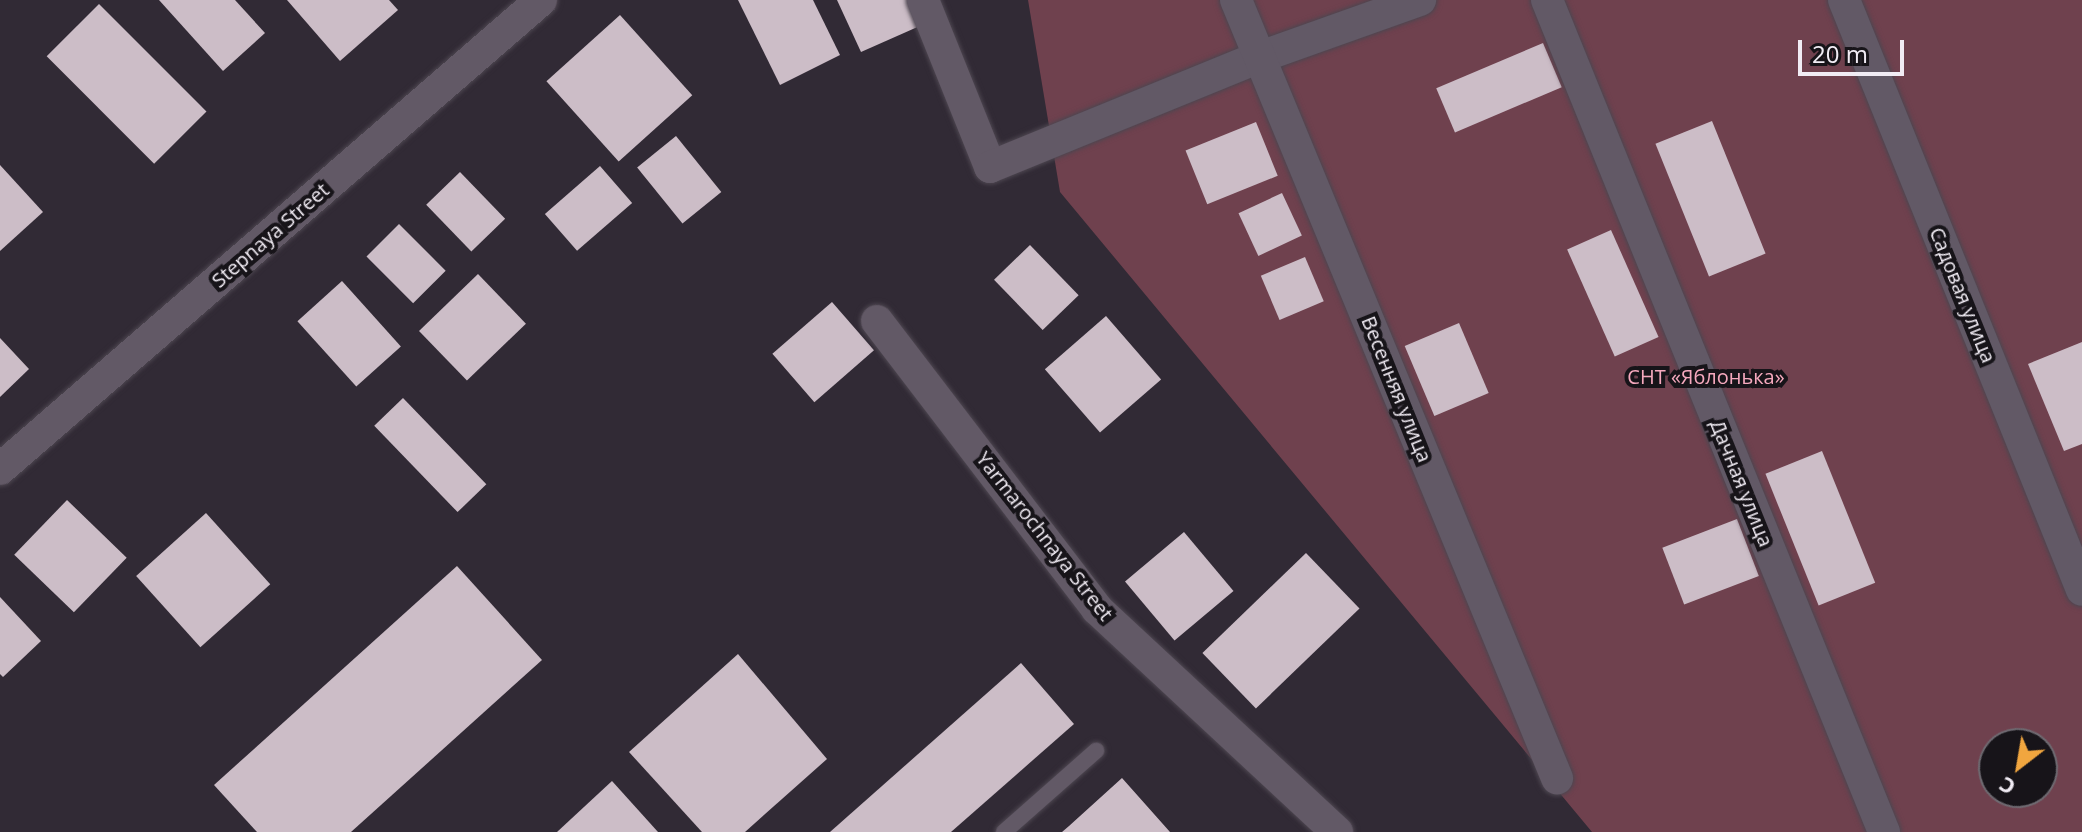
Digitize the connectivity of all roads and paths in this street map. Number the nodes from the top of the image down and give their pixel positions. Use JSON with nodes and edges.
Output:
{"nodes":[{"id":1,"x":541,"y":0,"type":"edge"},
{"id":2,"x":923,"y":0,"type":"edge"},
{"id":3,"x":1236,"y":0,"type":"edge"},
{"id":4,"x":1420,"y":0,"type":"edge"},
{"id":5,"x":1547,"y":0,"type":"edge"},
{"id":6,"x":1844,"y":0,"type":"edge"},
{"id":7,"x":1260,"y":57,"type":"junction"},
{"id":8,"x":877,"y":321,"type":"dead end"},
{"id":9,"x":0,"y":469,"type":"edge"},
{"id":10,"x":2082,"y":590,"type":"edge"},
{"id":11,"x":1096,"y":751,"type":"dead end"},
{"id":12,"x":1557,"y":778,"type":"dead end"},
{"id":13,"x":1004,"y":832,"type":"edge"},
{"id":14,"x":1337,"y":832,"type":"edge"},
{"id":15,"x":1884,"y":832,"type":"edge"}],
"edges":[{"from":1,"to":9,"type":"street","name":"Stepnaya Street"},
{"from":2,"to":7,"type":"street"},
{"from":3,"to":7,"type":"street","name":"Весенняя улица"},
{"from":4,"to":7,"type":"street"},
{"from":5,"to":15,"type":"street","name":"Дачная улица"},
{"from":6,"to":10,"type":"street","name":"Садовая улица"},
{"from":7,"to":12,"type":"street","name":"Весенняя улица"},
{"from":8,"to":14,"type":"street","name":"Yarmarochnaya Street"},
{"from":11,"to":13,"type":"lane"}]}
